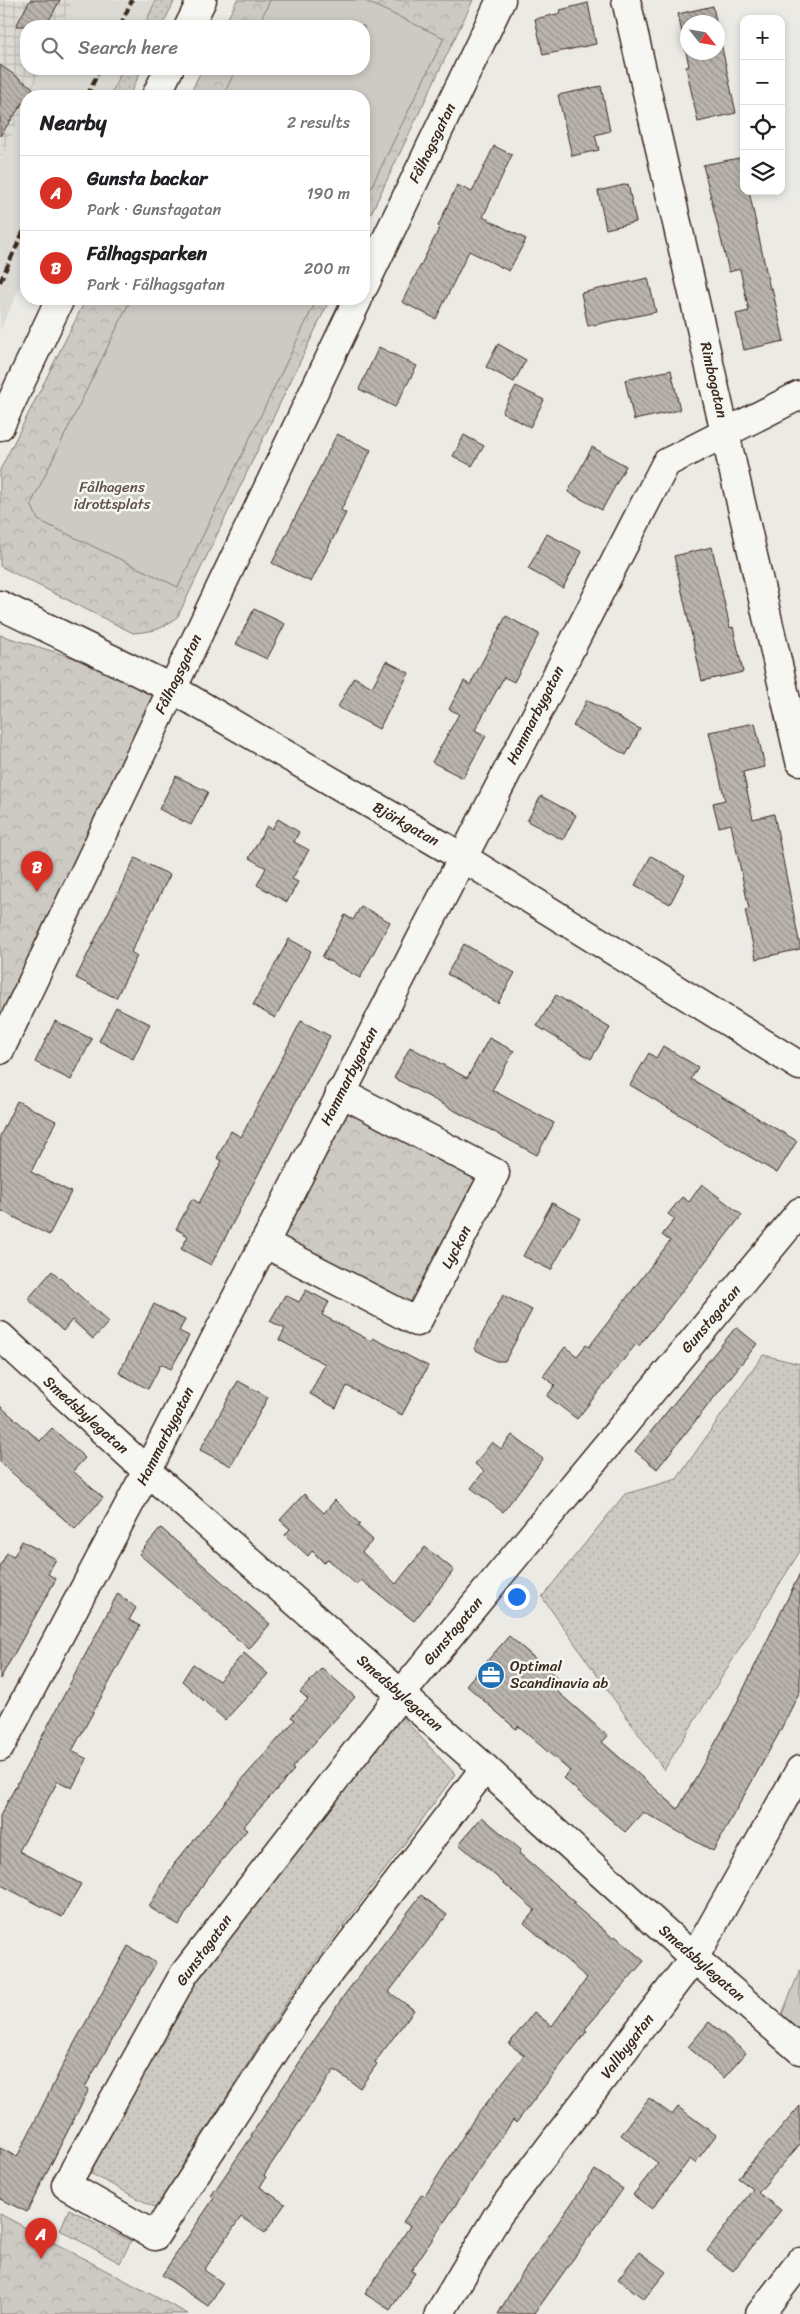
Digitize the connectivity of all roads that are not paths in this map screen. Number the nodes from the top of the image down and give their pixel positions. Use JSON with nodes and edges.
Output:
{"nodes":[{"id":1,"x":202,"y":0,"type":"edge"},
{"id":2,"x":501,"y":0,"type":"edge"},
{"id":3,"x":626,"y":0,"type":"edge"},
{"id":4,"x":193,"y":20,"type":"edge"},
{"id":5,"x":166,"y":75,"type":"edge"},
{"id":6,"x":159,"y":90,"type":"edge"},
{"id":7,"x":370,"y":273,"type":"edge"},
{"id":8,"x":57,"y":305,"type":"edge"},
{"id":9,"x":355,"y":305,"type":"edge"},
{"id":10,"x":800,"y":395,"type":"edge"},
{"id":11,"x":0,"y":426,"type":"edge"},
{"id":12,"x":726,"y":433,"type":"junction"},
{"id":13,"x":0,"y":605,"type":"edge"},
{"id":14,"x":171,"y":688,"type":"junction"},
{"id":15,"x":800,"y":761,"type":"edge"},
{"id":16,"x":462,"y":857,"type":"junction"},
{"id":17,"x":0,"y":1050,"type":"edge"},
{"id":18,"x":800,"y":1066,"type":"edge"},
{"id":19,"x":340,"y":1092,"type":"junction"},
{"id":20,"x":800,"y":1212,"type":"edge"},
{"id":21,"x":264,"y":1243,"type":"junction"},
{"id":22,"x":0,"y":1336,"type":"edge"},
{"id":23,"x":147,"y":1471,"type":"junction"},
{"id":24,"x":401,"y":1694,"type":"junction"},
{"id":25,"x":0,"y":1747,"type":"edge"},
{"id":26,"x":485,"y":1768,"type":"junction"},
{"id":27,"x":800,"y":1770,"type":"edge"},
{"id":28,"x":694,"y":1958,"type":"junction"},
{"id":29,"x":800,"y":2050,"type":"edge"},
{"id":30,"x":800,"y":2262,"type":"edge"},
{"id":31,"x":439,"y":2314,"type":"edge"},
{"id":32,"x":760,"y":2314,"type":"edge"}],
"edges":[{"from":1,"to":4,"type":"street"},
{"from":2,"to":7,"type":"street","name":"Fålhagsgatan"},
{"from":3,"to":12,"type":"street","name":"Rimbogatan"},
{"from":5,"to":6,"type":"street"},
{"from":8,"to":11,"type":"street"},
{"from":9,"to":14,"type":"street","name":"Fålhagsgatan"},
{"from":10,"to":12,"type":"street","name":"Hammarbygatan"},
{"from":12,"to":15,"type":"street","name":"Rimbogatan"},
{"from":12,"to":16,"type":"street","name":"Hammarbygatan"},
{"from":13,"to":14,"type":"street","name":"Björkgatan"},
{"from":14,"to":16,"type":"street","name":"Björkgatan"},
{"from":14,"to":17,"type":"street","name":"Fålhagsgatan"},
{"from":16,"to":18,"type":"street","name":"Björkgatan"},
{"from":16,"to":19,"type":"street","name":"Hammarbygatan"},
{"from":19,"to":21,"type":"street","name":"Hammarbygatan"},
{"from":19,"to":21,"type":"street","name":"Lyckan"},
{"from":20,"to":24,"type":"street","name":"Gunstagatan"},
{"from":21,"to":23,"type":"street","name":"Hammarbygatan"},
{"from":22,"to":23,"type":"street","name":"Smedsbylegatan"},
{"from":23,"to":24,"type":"street","name":"Smedsbylegatan"},
{"from":23,"to":25,"type":"street","name":"Hammarbygatan"},
{"from":24,"to":26,"type":"street","name":"Smedsbylegatan"},
{"from":24,"to":26,"type":"street","name":"Gunstagatan"},
{"from":26,"to":28,"type":"street","name":"Smedsbylegatan"},
{"from":27,"to":28,"type":"street","name":"Vallbygatan"},
{"from":28,"to":29,"type":"street","name":"Smedsbylegatan"},
{"from":28,"to":31,"type":"street","name":"Vallbygatan"},
{"from":30,"to":32,"type":"street"}]}
